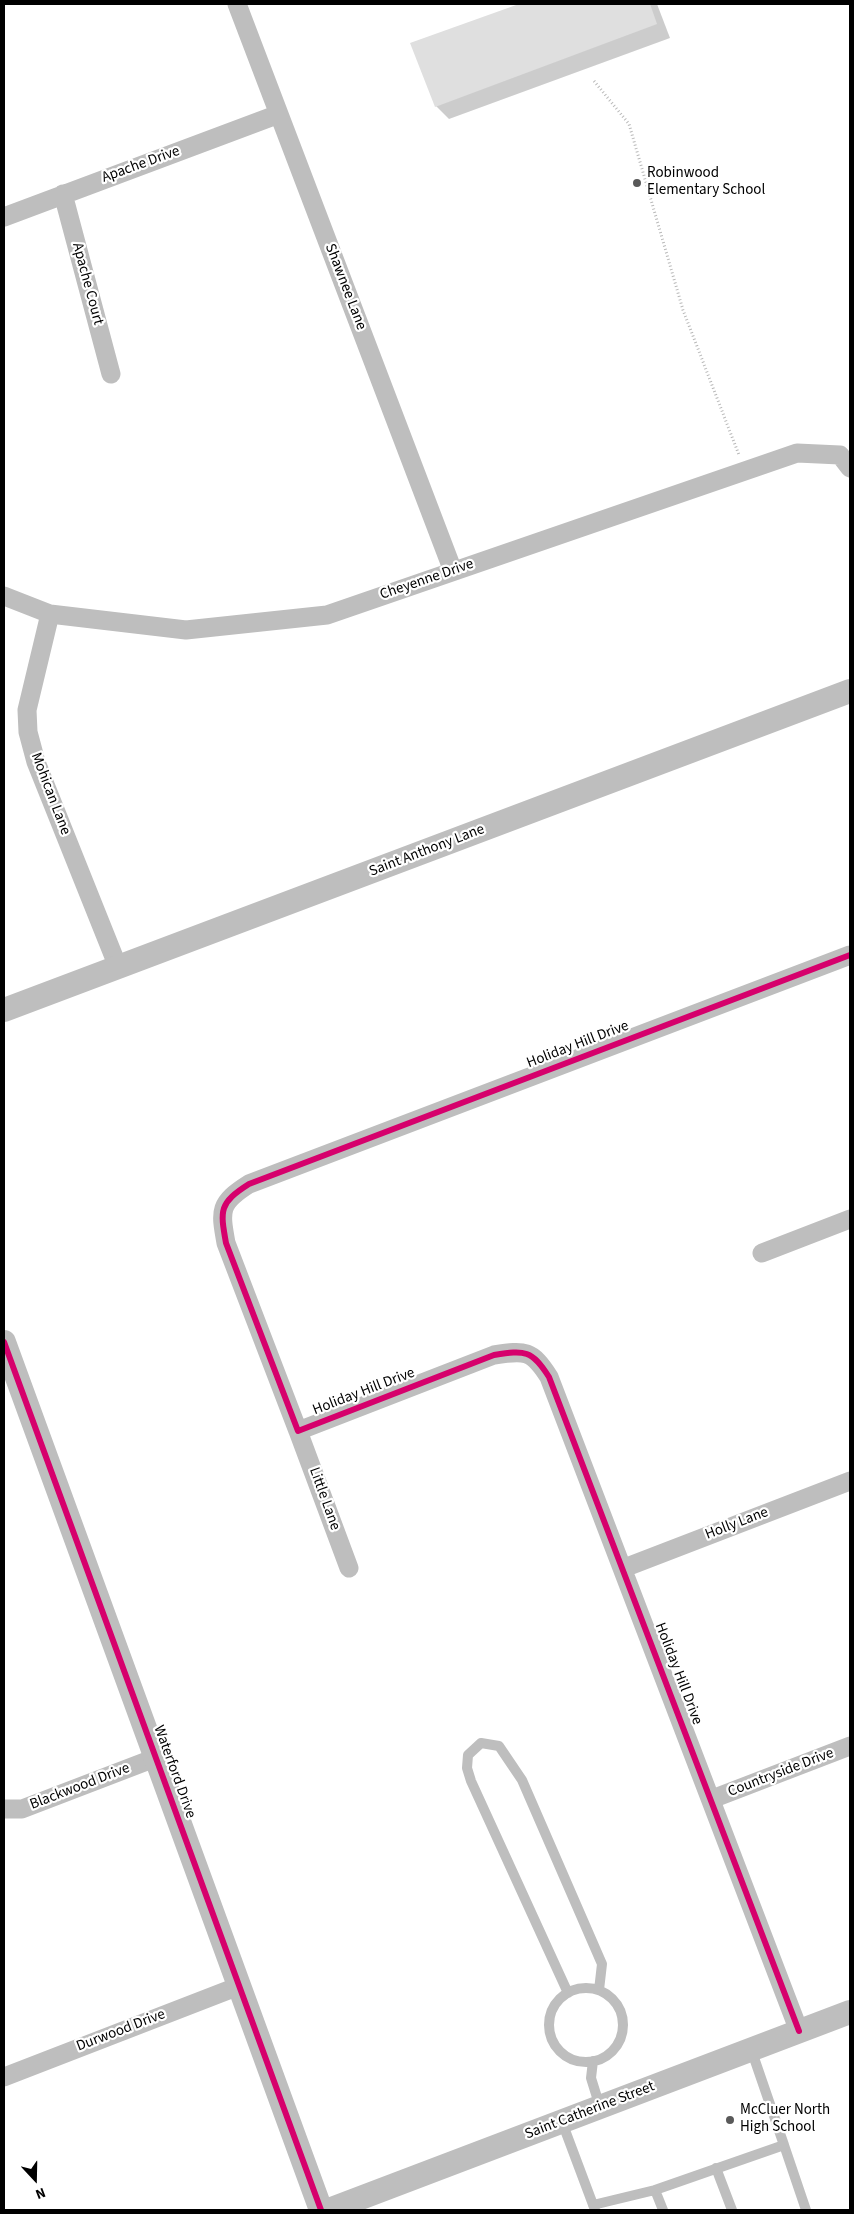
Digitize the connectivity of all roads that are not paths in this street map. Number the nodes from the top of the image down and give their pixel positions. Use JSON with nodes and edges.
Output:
{"nodes":[{"id":1,"x":238,"y":4,"type":"edge"},
{"id":2,"x":279,"y":114,"type":"junction"},
{"id":3,"x":63,"y":194,"type":"junction"},
{"id":4,"x":4,"y":216,"type":"edge"},
{"id":5,"x":111,"y":374,"type":"dead end"},
{"id":6,"x":845,"y":462,"type":"edge"},
{"id":7,"x":453,"y":571,"type":"junction"},
{"id":8,"x":4,"y":596,"type":"edge"},
{"id":9,"x":50,"y":614,"type":"junction"},
{"id":10,"x":850,"y":691,"type":"edge"},
{"id":11,"x":850,"y":955,"type":"edge"},
{"id":12,"x":118,"y":967,"type":"junction"},
{"id":13,"x":4,"y":1010,"type":"edge"},
{"id":14,"x":850,"y":1218,"type":"edge"},
{"id":15,"x":762,"y":1253,"type":"dead end"},
{"id":16,"x":4,"y":1342,"type":"edge"},
{"id":17,"x":298,"y":1431,"type":"junction"},
{"id":18,"x":850,"y":1481,"type":"edge"},
{"id":19,"x":349,"y":1568,"type":"dead end"},
{"id":20,"x":624,"y":1568,"type":"junction"},
{"id":21,"x":850,"y":1746,"type":"edge"},
{"id":22,"x":155,"y":1758,"type":"junction"},
{"id":23,"x":712,"y":1799,"type":"junction"},
{"id":24,"x":4,"y":1809,"type":"edge"},
{"id":25,"x":239,"y":1986,"type":"junction"},
{"id":26,"x":599,"y":1990,"type":"junction"},
{"id":27,"x":568,"y":1993,"type":"junction"},
{"id":28,"x":850,"y":2012,"type":"edge"},
{"id":29,"x":799,"y":2031,"type":"junction"},
{"id":30,"x":751,"y":2049,"type":"junction"},
{"id":31,"x":593,"y":2061,"type":"junction"},
{"id":32,"x":4,"y":2077,"type":"edge"},
{"id":33,"x":600,"y":2107,"type":"junction"},
{"id":34,"x":562,"y":2122,"type":"junction"},
{"id":35,"x":784,"y":2145,"type":"junction"},
{"id":36,"x":716,"y":2168,"type":"junction"},
{"id":37,"x":655,"y":2190,"type":"junction"},
{"id":38,"x":594,"y":2207,"type":"edge"},
{"id":39,"x":320,"y":2210,"type":"edge"},
{"id":40,"x":329,"y":2210,"type":"edge"},
{"id":41,"x":663,"y":2210,"type":"edge"},
{"id":42,"x":732,"y":2210,"type":"edge"},
{"id":43,"x":806,"y":2210,"type":"edge"}],
"edges":[{"from":1,"to":2,"type":"street","name":"Shawnee Lane"},
{"from":2,"to":3,"type":"street","name":"Apache Drive"},
{"from":2,"to":7,"type":"street","name":"Shawnee Lane"},
{"from":3,"to":4,"type":"street","name":"Apache Drive"},
{"from":3,"to":5,"type":"street","name":"Apache Court"},
{"from":6,"to":7,"type":"street","name":"Cheyenne Drive"},
{"from":7,"to":9,"type":"street","name":"Cheyenne Drive"},
{"from":8,"to":9,"type":"street","name":"Cheyenne Drive"},
{"from":9,"to":12,"type":"street","name":"Mohican Lane"},
{"from":10,"to":12,"type":"street","name":"Saint Anthony Lane"},
{"from":11,"to":17,"type":"street","name":"Holiday Hill Drive"},
{"from":12,"to":13,"type":"street","name":"Saint Anthony Lane"},
{"from":14,"to":15,"type":"street"},
{"from":16,"to":22,"type":"street","name":"Waterford Drive"},
{"from":17,"to":19,"type":"street","name":"Little Lane"},
{"from":17,"to":20,"type":"street","name":"Holiday Hill Drive"},
{"from":18,"to":20,"type":"street","name":"Holly Lane"},
{"from":20,"to":23,"type":"street","name":"Holiday Hill Drive"},
{"from":21,"to":23,"type":"street","name":"Countryside Drive"},
{"from":22,"to":24,"type":"street","name":"Blackwood Drive"},
{"from":22,"to":25,"type":"street","name":"Waterford Drive"},
{"from":23,"to":29,"type":"street","name":"Holiday Hill Drive"},
{"from":25,"to":32,"type":"street","name":"Durwood Drive"},
{"from":25,"to":39,"type":"street","name":"Waterford Drive"},
{"from":26,"to":27,"type":"lane"},
{"from":26,"to":27,"type":"lane"},
{"from":26,"to":31,"type":"lane"},
{"from":27,"to":31,"type":"lane"},
{"from":28,"to":29,"type":"street","name":"Saint Catherine Street"},
{"from":29,"to":30,"type":"street","name":"Saint Catherine Street"},
{"from":30,"to":33,"type":"street","name":"Saint Catherine Street"},
{"from":30,"to":35,"type":"lane"},
{"from":31,"to":33,"type":"lane"},
{"from":33,"to":34,"type":"street","name":"Saint Catherine Street"},
{"from":34,"to":38,"type":"lane"},
{"from":34,"to":40,"type":"street","name":"Saint Catherine Street"},
{"from":35,"to":36,"type":"lane"},
{"from":35,"to":43,"type":"lane"},
{"from":36,"to":37,"type":"lane"},
{"from":36,"to":42,"type":"lane"},
{"from":37,"to":38,"type":"lane"},
{"from":37,"to":41,"type":"lane"}]}
